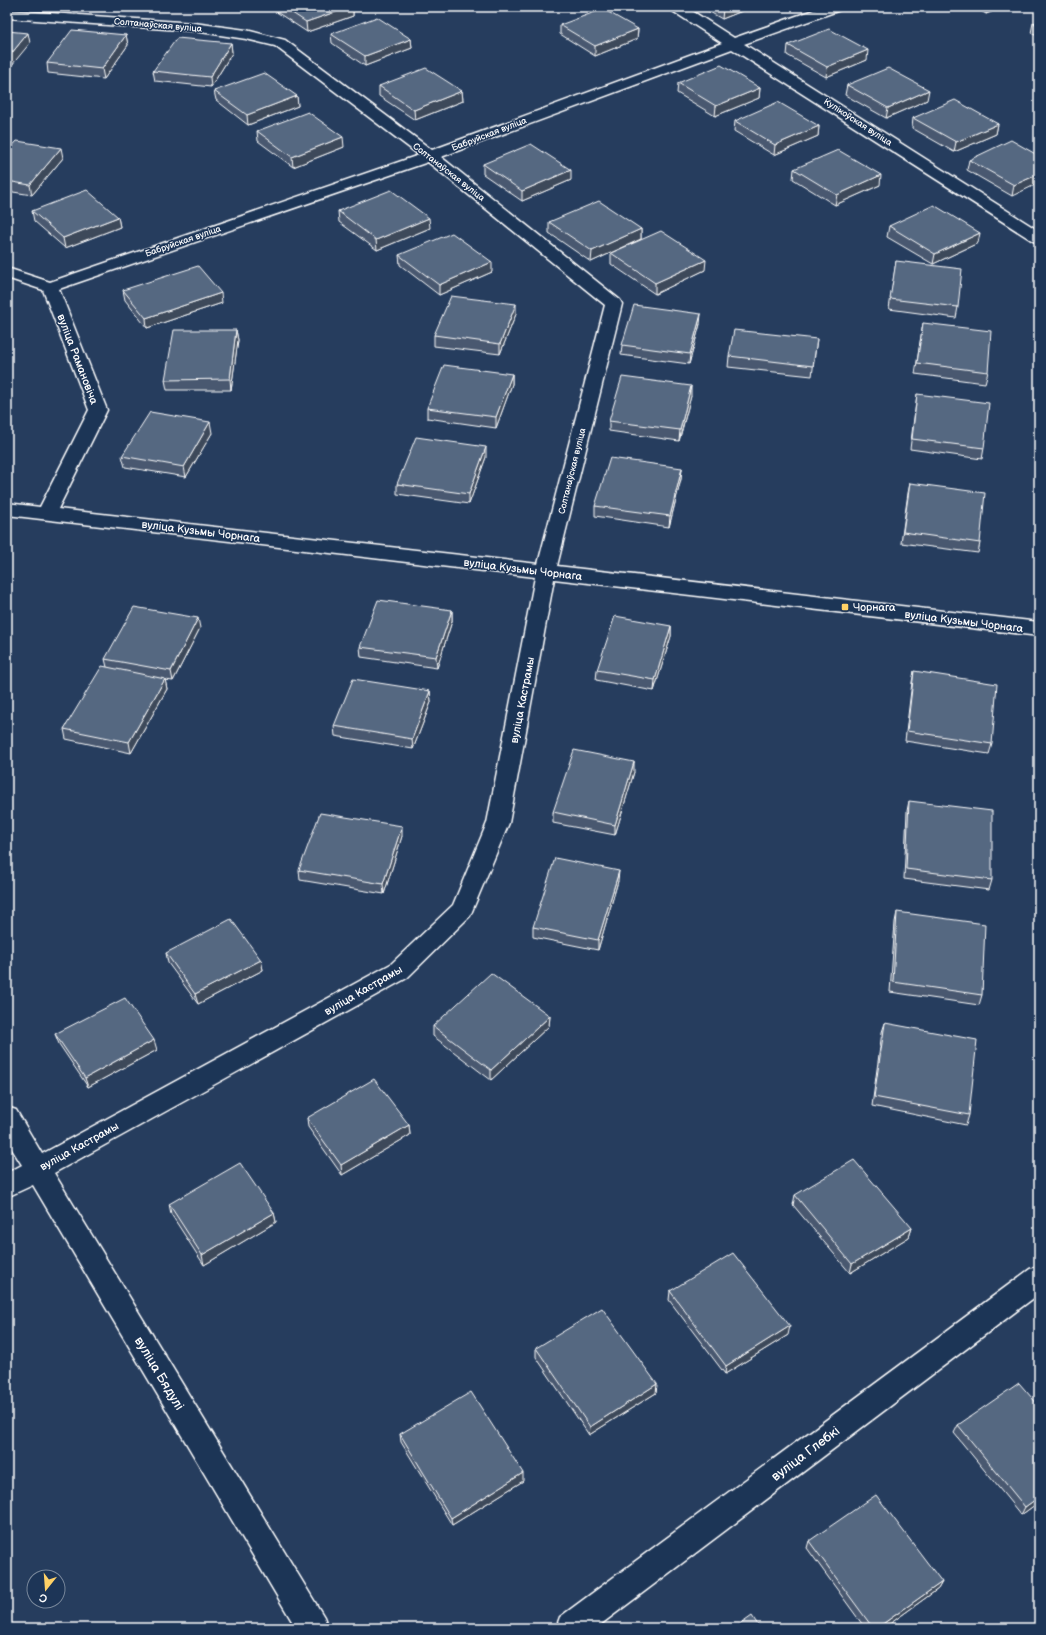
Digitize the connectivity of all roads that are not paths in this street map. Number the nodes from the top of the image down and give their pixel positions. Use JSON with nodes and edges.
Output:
{"nodes":[{"id":1,"x":676,"y":7,"type":"edge"},
{"id":2,"x":835,"y":7,"type":"edge"},
{"id":3,"x":7,"y":14,"type":"edge"},
{"id":4,"x":734,"y":43,"type":"junction"},
{"id":5,"x":430,"y":156,"type":"junction"},
{"id":6,"x":1039,"y":238,"type":"edge"},
{"id":7,"x":7,"y":273,"type":"edge"},
{"id":8,"x":50,"y":287,"type":"junction"},
{"id":9,"x":7,"y":509,"type":"edge"},
{"id":10,"x":46,"y":513,"type":"junction"},
{"id":11,"x":546,"y":572,"type":"junction"},
{"id":12,"x":1039,"y":629,"type":"edge"},
{"id":13,"x":7,"y":1118,"type":"edge"},
{"id":14,"x":37,"y":1168,"type":"junction"},
{"id":15,"x":7,"y":1186,"type":"edge"},
{"id":16,"x":1039,"y":1278,"type":"edge"},
{"id":17,"x":313,"y":1628,"type":"edge"},
{"id":18,"x":571,"y":1628,"type":"edge"}],
"edges":[{"from":1,"to":4,"type":"street","name":"Кулікоўская вуліца"},
{"from":2,"to":4,"type":"street","name":"Бабруйская вуліца"},
{"from":3,"to":5,"type":"street","name":"Солтанаўская вуліца"},
{"from":4,"to":5,"type":"street","name":"Бабруйская вуліца"},
{"from":4,"to":6,"type":"street","name":"Кулікоўская вуліца"},
{"from":5,"to":8,"type":"street","name":"Бабруйская вуліца"},
{"from":5,"to":11,"type":"street","name":"Солтанаўская вуліца"},
{"from":7,"to":8,"type":"street"},
{"from":8,"to":10,"type":"street","name":"вуліца Рамановіча"},
{"from":9,"to":10,"type":"street","name":"вуліца Кузьмы Чорнага"},
{"from":10,"to":11,"type":"street","name":"вуліца Кузьмы Чорнага"},
{"from":11,"to":12,"type":"street","name":"вуліца Кузьмы Чорнага"},
{"from":11,"to":14,"type":"street","name":"вуліца Кастрамы"},
{"from":13,"to":14,"type":"street","name":"вуліца Бядулі"},
{"from":14,"to":15,"type":"street","name":"вуліца Кастрамы"},
{"from":14,"to":17,"type":"street","name":"вуліца Бядулі"},
{"from":16,"to":18,"type":"street","name":"вуліца Глебкі"}]}
